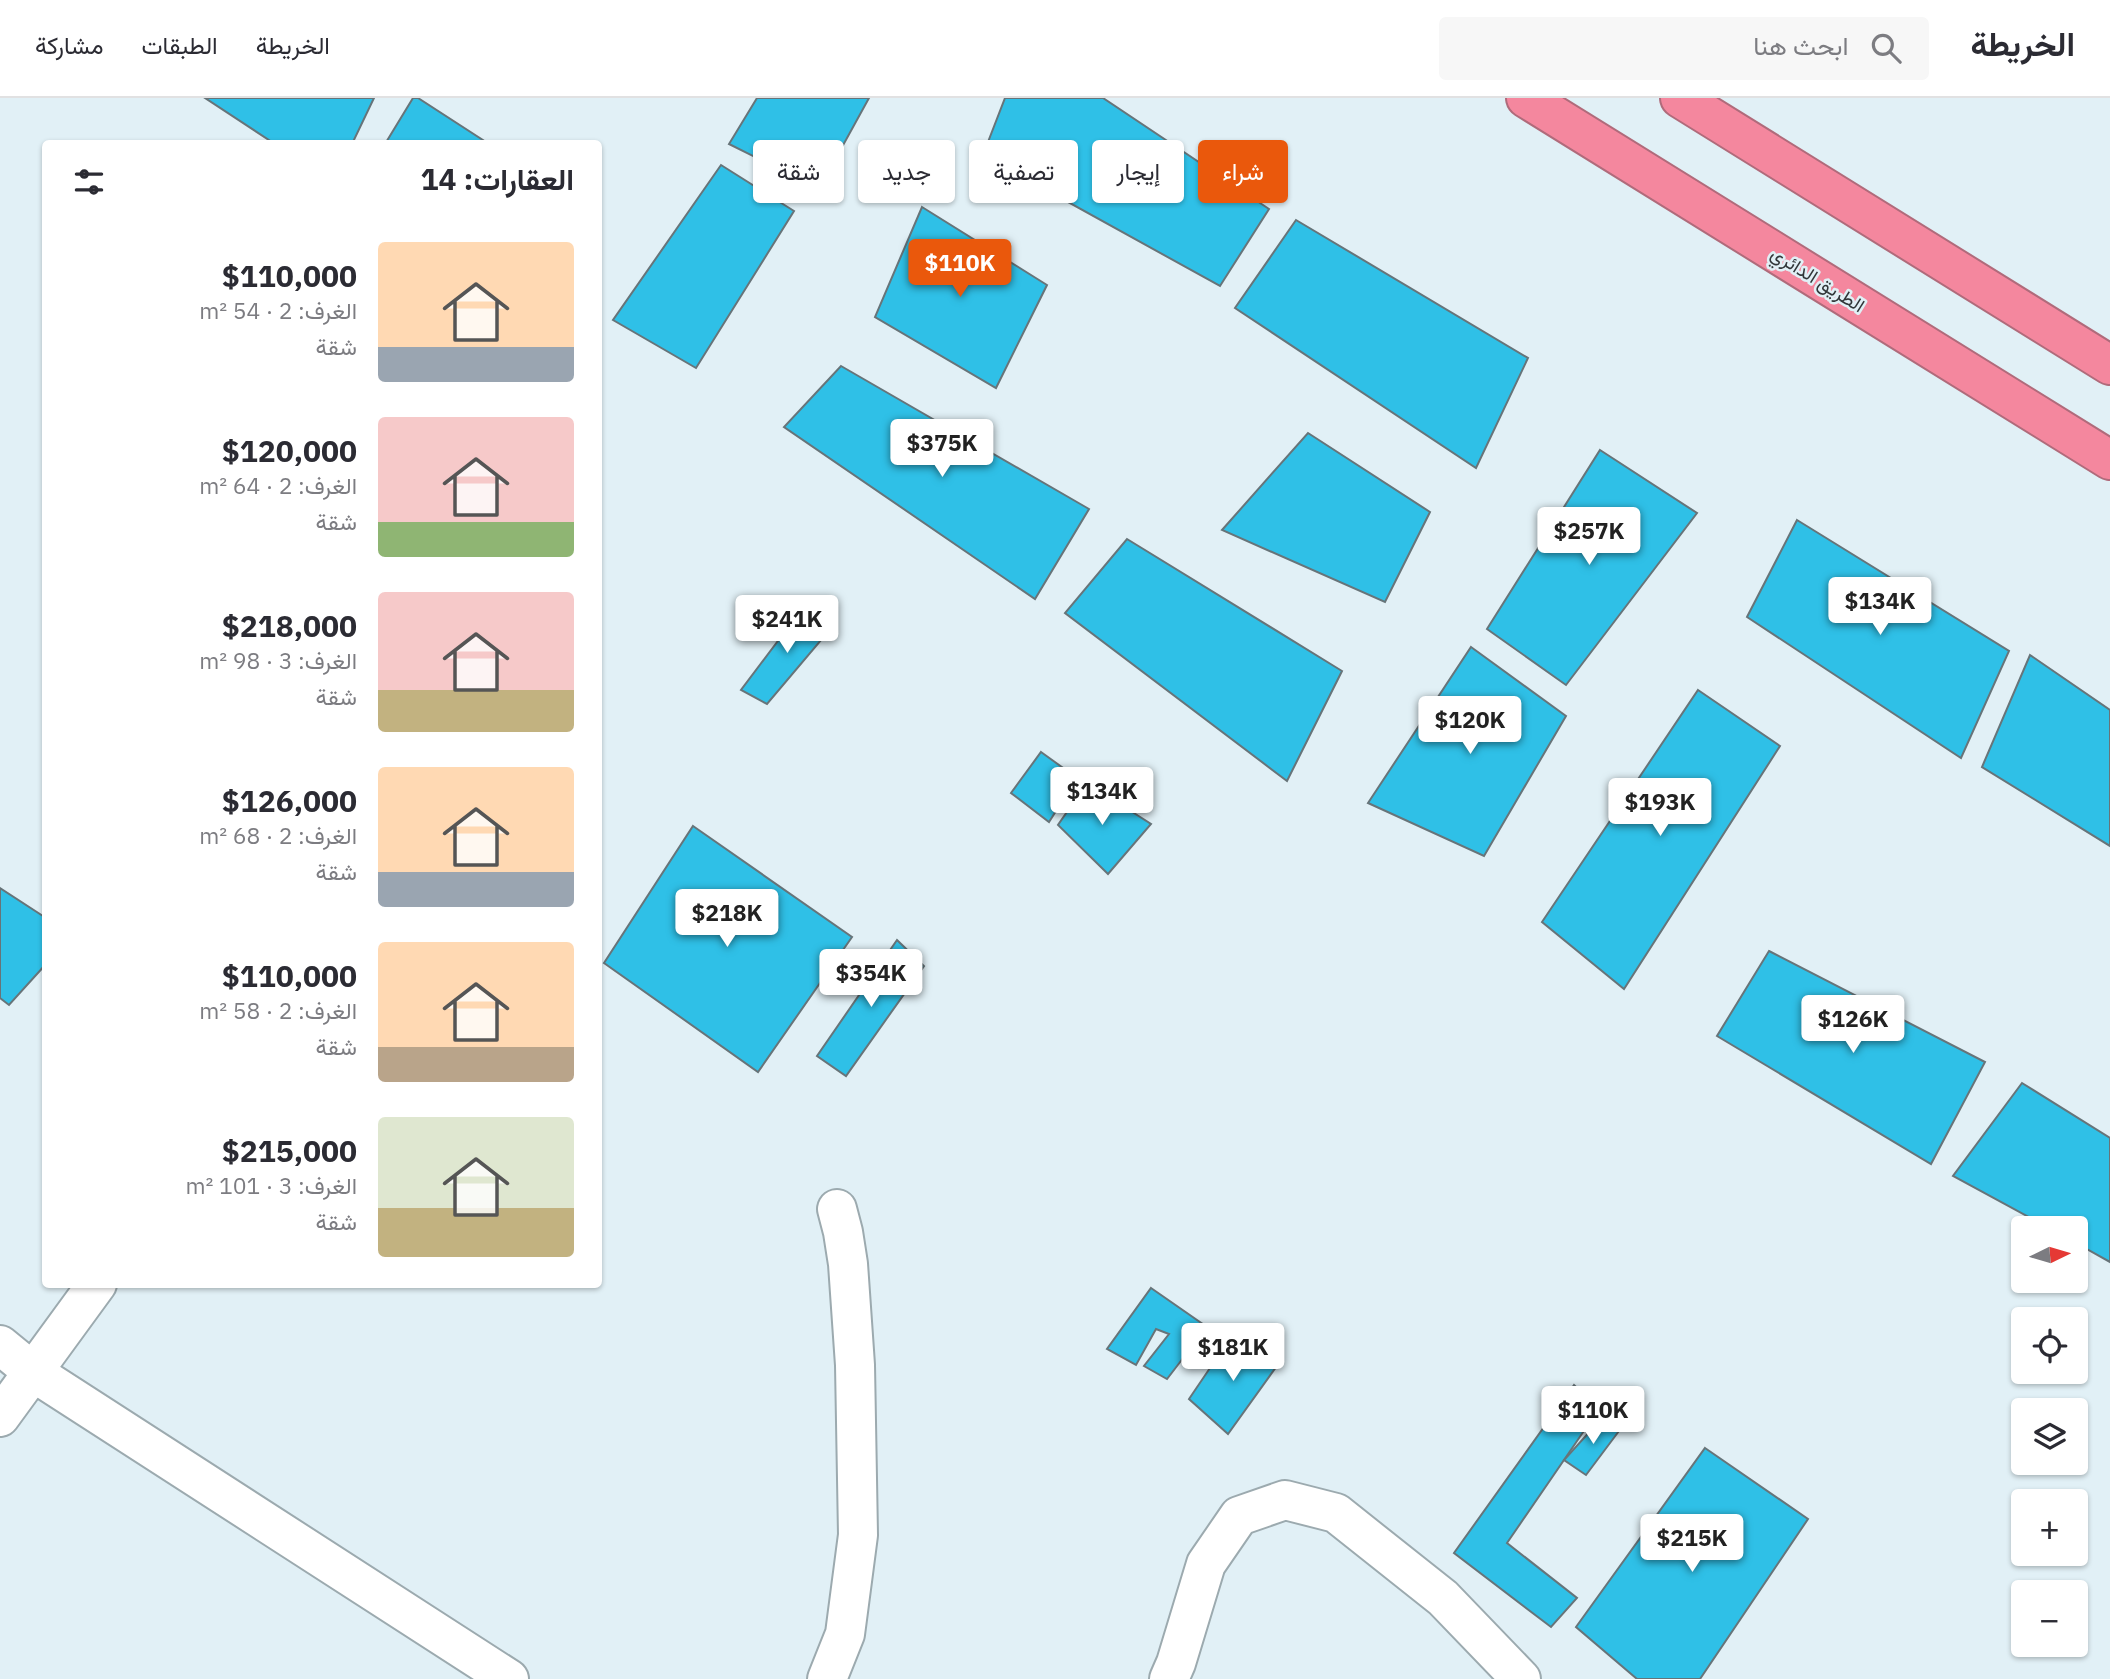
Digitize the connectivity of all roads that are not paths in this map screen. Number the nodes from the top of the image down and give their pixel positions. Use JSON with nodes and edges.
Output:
{"nodes":[{"id":1,"x":1526,"y":98,"type":"edge"},
{"id":2,"x":1680,"y":98,"type":"edge"},
{"id":3,"x":2110,"y":365,"type":"edge"},
{"id":4,"x":2110,"y":460,"type":"edge"},
{"id":5,"x":837,"y":1209,"type":"dead end"},
{"id":6,"x":94,"y":1288,"type":"edge"},
{"id":7,"x":0,"y":1345,"type":"edge"},
{"id":8,"x":33,"y":1371,"type":"junction"},
{"id":9,"x":0,"y":1417,"type":"edge"},
{"id":10,"x":509,"y":1679,"type":"edge"},
{"id":11,"x":827,"y":1679,"type":"edge"},
{"id":12,"x":1169,"y":1679,"type":"edge"},
{"id":13,"x":1521,"y":1679,"type":"edge"}],
"edges":[{"from":1,"to":4,"type":"highway","name":"الطريق الدائري"},
{"from":2,"to":3,"type":"highway"},
{"from":5,"to":11,"type":"lane"},
{"from":6,"to":8,"type":"lane"},
{"from":7,"to":8,"type":"lane"},
{"from":8,"to":9,"type":"lane"},
{"from":8,"to":10,"type":"lane"},
{"from":12,"to":13,"type":"lane"}]}
